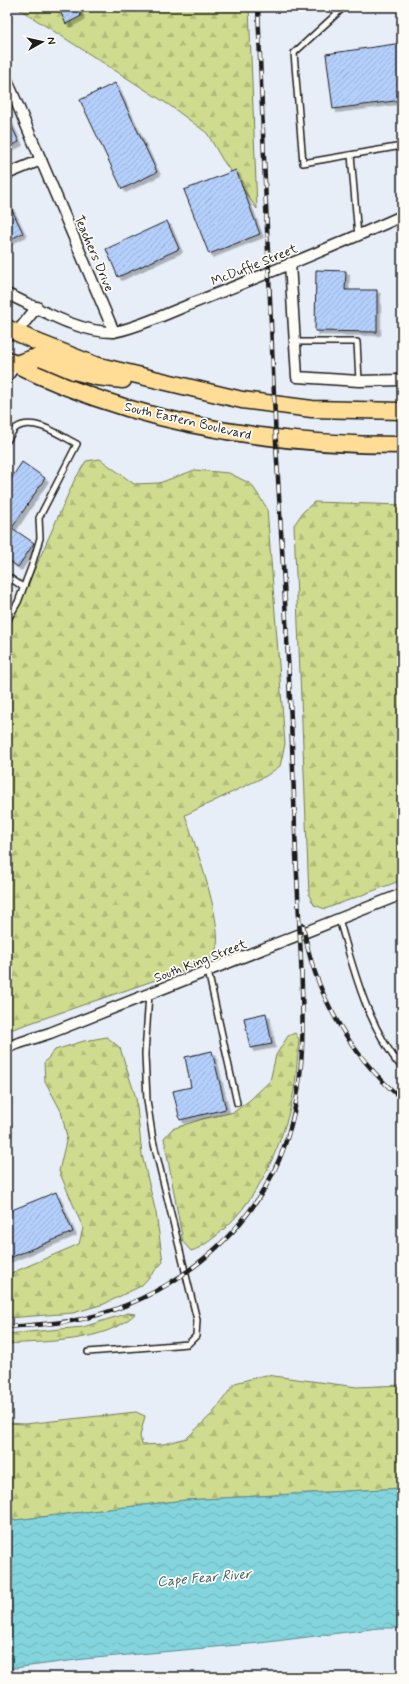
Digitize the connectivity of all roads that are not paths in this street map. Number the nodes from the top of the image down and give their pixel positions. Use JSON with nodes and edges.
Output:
{"nodes":[{"id":1,"x":344,"y":7,"type":"edge"},
{"id":2,"x":7,"y":80,"type":"edge"},
{"id":3,"x":402,"y":146,"type":"edge"},
{"id":4,"x":351,"y":155,"type":"junction"},
{"id":5,"x":41,"y":160,"type":"junction"},
{"id":6,"x":7,"y":174,"type":"edge"},
{"id":7,"x":402,"y":216,"type":"edge"},
{"id":8,"x":358,"y":236,"type":"junction"},
{"id":9,"x":290,"y":263,"type":"junction"},
{"id":10,"x":7,"y":294,"type":"edge"},
{"id":11,"x":37,"y":307,"type":"junction"},
{"id":12,"x":10,"y":332,"type":"edge"},
{"id":13,"x":114,"y":332,"type":"junction"},
{"id":14,"x":295,"y":342,"type":"junction"},
{"id":15,"x":10,"y":367,"type":"edge"},
{"id":16,"x":402,"y":380,"type":"edge"},
{"id":17,"x":359,"y":381,"type":"junction"},
{"id":18,"x":190,"y":388,"type":"junction"},
{"id":19,"x":402,"y":411,"type":"edge"},
{"id":20,"x":7,"y":441,"type":"edge"},
{"id":21,"x":402,"y":444,"type":"edge"},
{"id":22,"x":7,"y":576,"type":"edge"},
{"id":23,"x":23,"y":587,"type":"junction"},
{"id":24,"x":7,"y":621,"type":"edge"},
{"id":25,"x":402,"y":894,"type":"edge"},
{"id":26,"x":339,"y":919,"type":"junction"},
{"id":27,"x":208,"y":972,"type":"junction"},
{"id":28,"x":149,"y":994,"type":"junction"},
{"id":29,"x":7,"y":1047,"type":"edge"},
{"id":30,"x":402,"y":1056,"type":"edge"},
{"id":31,"x":395,"y":1060,"type":"junction"},
{"id":32,"x":402,"y":1068,"type":"edge"},
{"id":33,"x":237,"y":1103,"type":"dead end"},
{"id":34,"x":88,"y":1352,"type":"dead end"}],
"edges":[{"from":1,"to":4,"type":"lane"},
{"from":2,"to":5,"type":"street","name":"Teachers Drive"},
{"from":3,"to":4,"type":"lane"},
{"from":4,"to":8,"type":"lane"},
{"from":5,"to":6,"type":"street"},
{"from":5,"to":13,"type":"street","name":"Teachers Drive"},
{"from":7,"to":8,"type":"street","name":"McDuffie Street"},
{"from":8,"to":9,"type":"street","name":"McDuffie Street"},
{"from":9,"to":13,"type":"street","name":"McDuffie Street"},
{"from":9,"to":14,"type":"street"},
{"from":10,"to":11,"type":"street"},
{"from":11,"to":12,"type":"street"},
{"from":11,"to":13,"type":"street"},
{"from":12,"to":18,"type":"highway"},
{"from":14,"to":17,"type":"street"},
{"from":14,"to":17,"type":"lane"},
{"from":15,"to":18,"type":"highway"},
{"from":15,"to":21,"type":"highway","name":"South Eastern Boulevard"},
{"from":16,"to":17,"type":"street"},
{"from":18,"to":19,"type":"highway"},
{"from":20,"to":23,"type":"lane"},
{"from":22,"to":23,"type":"lane"},
{"from":23,"to":24,"type":"lane"},
{"from":25,"to":26,"type":"street","name":"South King Street"},
{"from":26,"to":27,"type":"street","name":"South King Street"},
{"from":26,"to":31,"type":"lane"},
{"from":27,"to":28,"type":"street","name":"South King Street"},
{"from":27,"to":33,"type":"lane"},
{"from":28,"to":29,"type":"street","name":"South King Street"},
{"from":28,"to":34,"type":"lane"},
{"from":30,"to":31,"type":"lane"},
{"from":31,"to":32,"type":"lane"}]}
